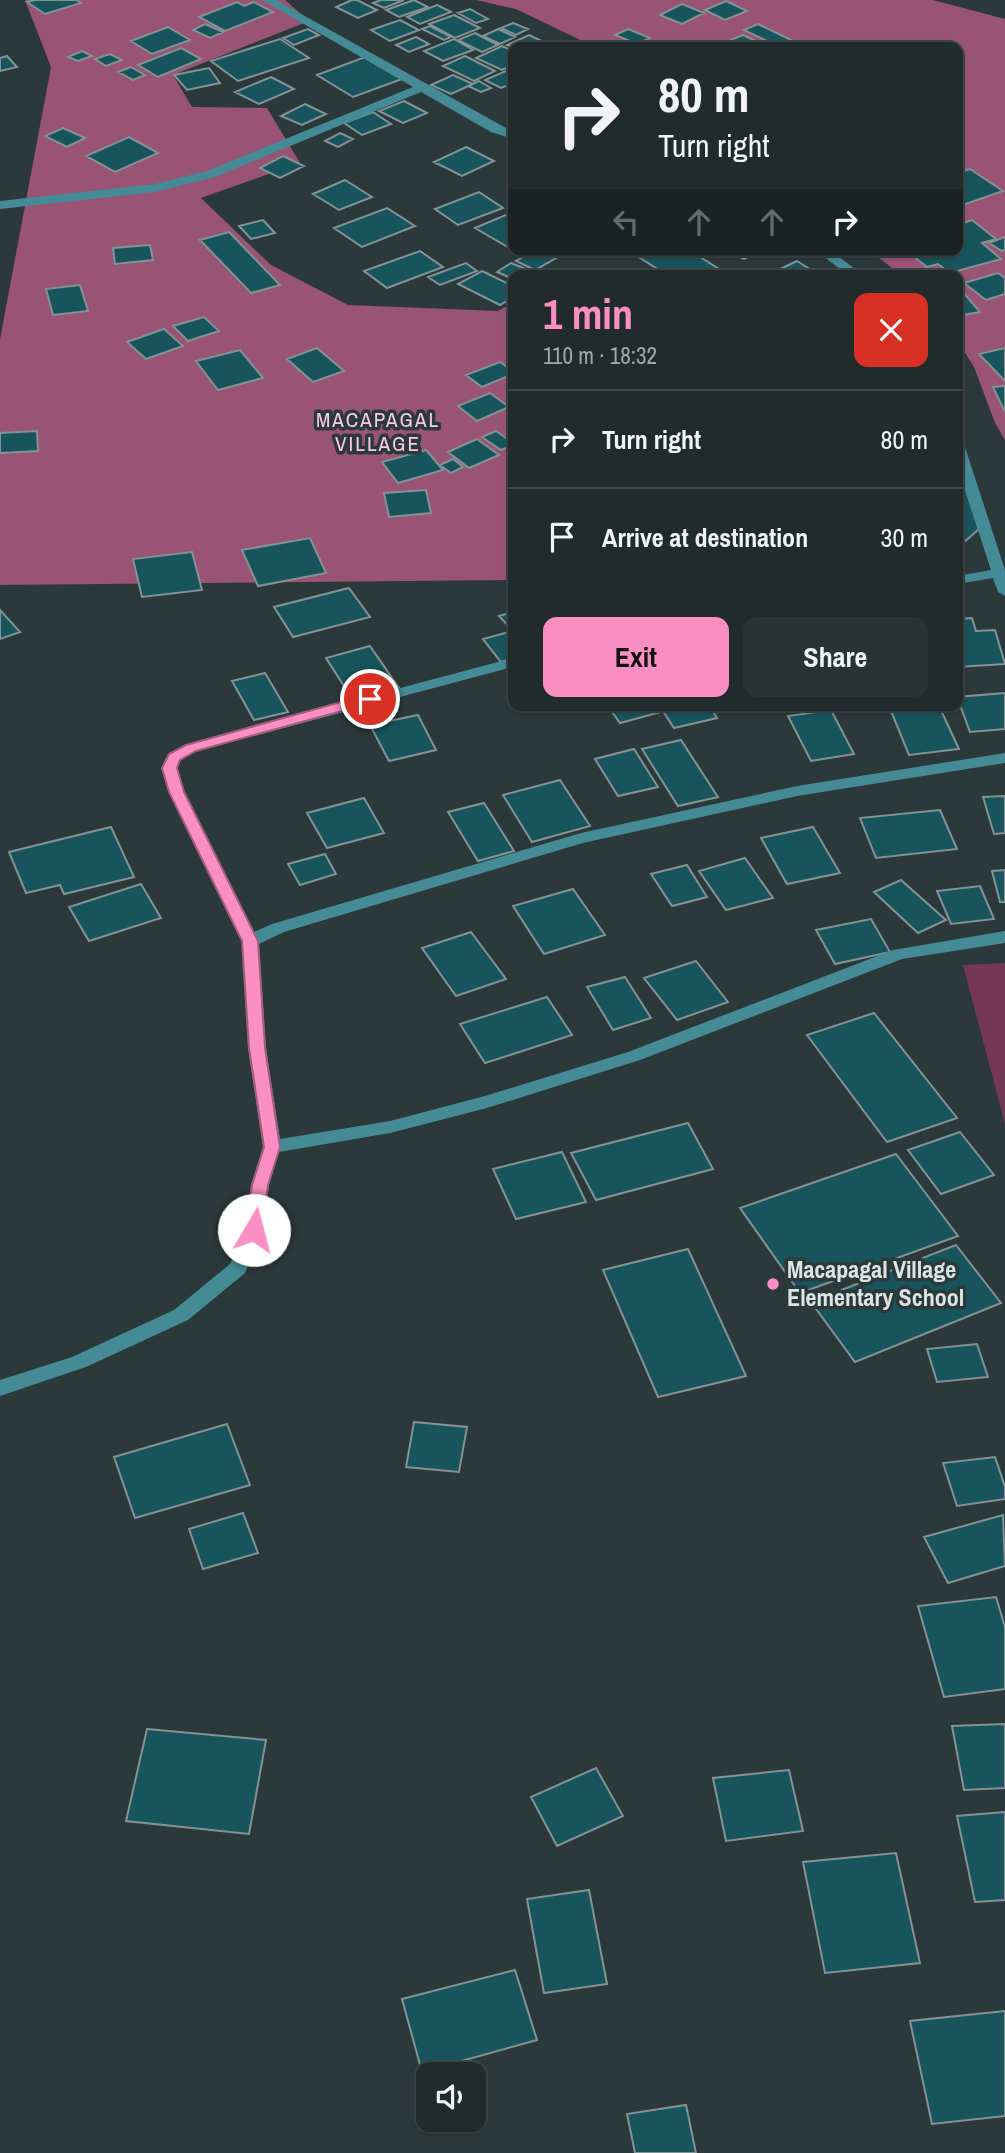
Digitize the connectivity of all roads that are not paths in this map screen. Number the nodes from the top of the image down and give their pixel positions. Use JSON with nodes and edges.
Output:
{"nodes":[{"id":1,"x":268,"y":0,"type":"edge"},
{"id":2,"x":421,"y":88,"type":"junction"},
{"id":3,"x":508,"y":133,"type":"edge"},
{"id":4,"x":0,"y":205,"type":"edge"},
{"id":5,"x":830,"y":256,"type":"edge"},
{"id":6,"x":850,"y":270,"type":"edge"},
{"id":7,"x":963,"y":462,"type":"edge"},
{"id":8,"x":999,"y":573,"type":"junction"},
{"id":9,"x":963,"y":579,"type":"edge"},
{"id":10,"x":1005,"y":592,"type":"edge"},
{"id":11,"x":508,"y":663,"type":"edge"},
{"id":12,"x":1005,"y":758,"type":"edge"},
{"id":13,"x":1005,"y":937,"type":"edge"},
{"id":14,"x":250,"y":941,"type":"junction"},
{"id":15,"x":272,"y":1147,"type":"junction"},
{"id":16,"x":0,"y":1388,"type":"edge"}],
"edges":[{"from":1,"to":2,"type":"street"},
{"from":2,"to":3,"type":"street"},
{"from":2,"to":4,"type":"street"},
{"from":5,"to":6,"type":"street"},
{"from":7,"to":8,"type":"street"},
{"from":8,"to":9,"type":"street"},
{"from":8,"to":10,"type":"street"},
{"from":11,"to":14,"type":"street"},
{"from":12,"to":14,"type":"street"},
{"from":13,"to":15,"type":"street"},
{"from":14,"to":15,"type":"street"},
{"from":15,"to":16,"type":"street"}]}
